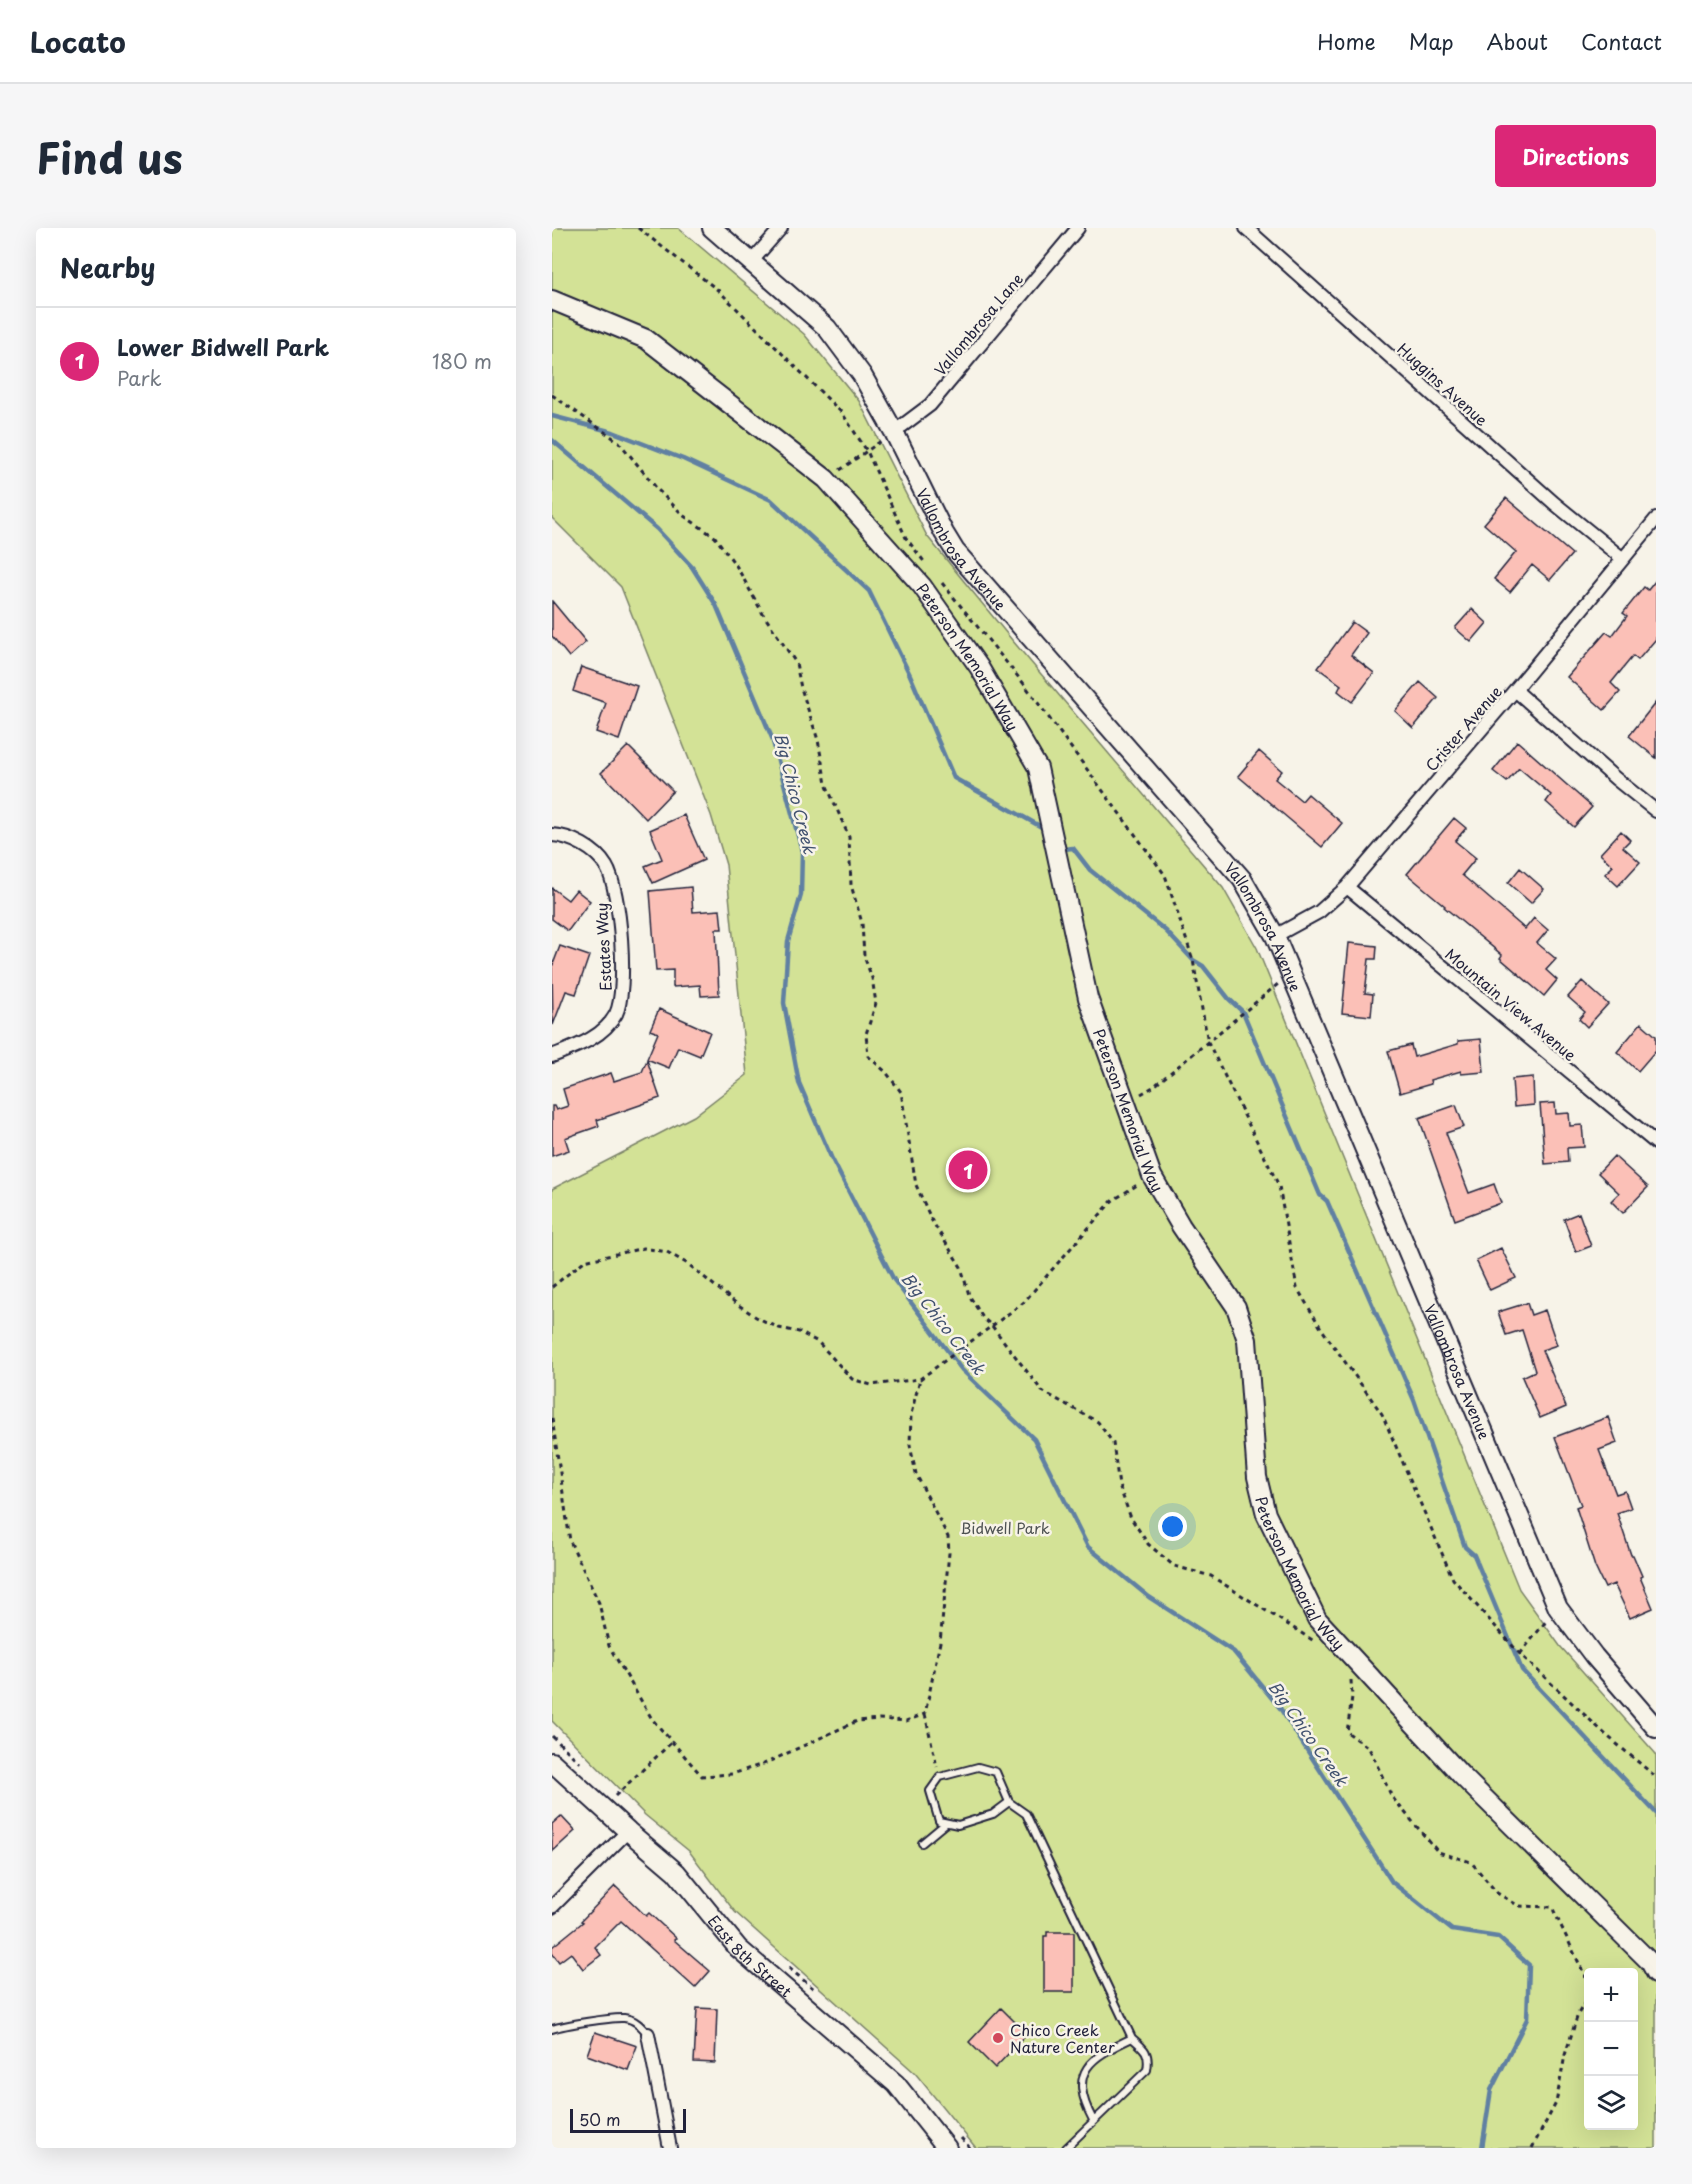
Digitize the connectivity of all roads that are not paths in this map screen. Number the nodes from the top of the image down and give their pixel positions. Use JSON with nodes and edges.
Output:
{"nodes":[{"id":1,"x":712,"y":228,"type":"edge"},
{"id":2,"x":781,"y":228,"type":"edge"},
{"id":3,"x":1078,"y":228,"type":"edge"},
{"id":4,"x":1246,"y":228,"type":"edge"},
{"id":5,"x":752,"y":261,"type":"junction"},
{"id":6,"x":552,"y":300,"type":"edge"},
{"id":7,"x":894,"y":432,"type":"junction"},
{"id":8,"x":1656,"y":519,"type":"edge"},
{"id":9,"x":1623,"y":559,"type":"junction"},
{"id":10,"x":1515,"y":690,"type":"junction"},
{"id":11,"x":1656,"y":811,"type":"edge"},
{"id":12,"x":552,"y":836,"type":"edge"},
{"id":13,"x":1347,"y":887,"type":"junction"},
{"id":14,"x":1275,"y":936,"type":"junction"},
{"id":15,"x":552,"y":1056,"type":"edge"},
{"id":16,"x":1656,"y":1143,"type":"edge"},
{"id":17,"x":1656,"y":1728,"type":"edge"},
{"id":18,"x":552,"y":1762,"type":"edge"},
{"id":19,"x":1009,"y":1802,"type":"junction"},
{"id":20,"x":946,"y":1823,"type":"junction"},
{"id":21,"x":628,"y":1831,"type":"junction"},
{"id":22,"x":922,"y":1843,"type":"dead end"},
{"id":23,"x":552,"y":1907,"type":"edge"},
{"id":24,"x":1656,"y":1972,"type":"edge"},
{"id":25,"x":552,"y":2029,"type":"edge"},
{"id":26,"x":648,"y":2034,"type":"joint"},
{"id":27,"x":1132,"y":2038,"type":"junction"},
{"id":28,"x":1093,"y":2120,"type":"junction"},
{"id":29,"x":954,"y":2143,"type":"edge"},
{"id":30,"x":670,"y":2148,"type":"edge"},
{"id":31,"x":1066,"y":2148,"type":"edge"}],
"edges":[{"from":1,"to":5,"type":"street","name":"Vallombrosa Avenue"},
{"from":2,"to":5,"type":"street"},
{"from":3,"to":7,"type":"street","name":"Vallombrosa Lane"},
{"from":4,"to":9,"type":"street","name":"Huggins Avenue"},
{"from":5,"to":7,"type":"street","name":"Vallombrosa Avenue"},
{"from":6,"to":24,"type":"street","name":"Peterson Memorial Way"},
{"from":7,"to":14,"type":"street","name":"Vallombrosa Avenue"},
{"from":8,"to":9,"type":"street","name":"Crister Avenue"},
{"from":9,"to":10,"type":"street","name":"Crister Avenue"},
{"from":10,"to":11,"type":"street"},
{"from":10,"to":13,"type":"street","name":"Crister Avenue"},
{"from":12,"to":15,"type":"street","name":"Estates Way"},
{"from":13,"to":14,"type":"street","name":"Crister Avenue"},
{"from":13,"to":16,"type":"street","name":"Mountain View Avenue"},
{"from":14,"to":17,"type":"street","name":"Vallombrosa Avenue"},
{"from":18,"to":21,"type":"street","name":"East 8th Street"},
{"from":19,"to":20,"type":"lane"},
{"from":19,"to":20,"type":"lane"},
{"from":19,"to":27,"type":"lane"},
{"from":20,"to":22,"type":"lane"},
{"from":21,"to":23,"type":"street"},
{"from":21,"to":29,"type":"street","name":"East 8th Street"},
{"from":25,"to":26,"type":"lane"},
{"from":26,"to":30,"type":"street"},
{"from":27,"to":28,"type":"lane"},
{"from":27,"to":28,"type":"lane"},
{"from":28,"to":31,"type":"lane"}]}
